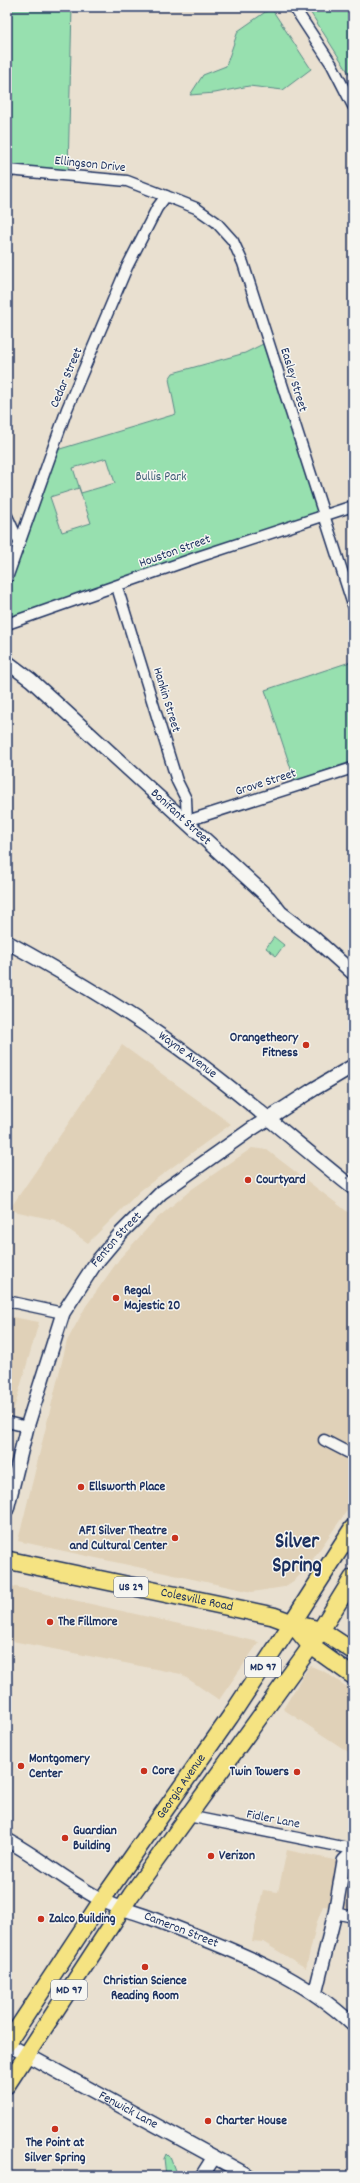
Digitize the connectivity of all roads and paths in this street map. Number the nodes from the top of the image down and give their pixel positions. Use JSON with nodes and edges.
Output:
{"nodes":[{"id":1,"x":294,"y":7,"type":"edge"},
{"id":2,"x":353,"y":106,"type":"edge"},
{"id":3,"x":8,"y":173,"type":"edge"},
{"id":4,"x":166,"y":196,"type":"junction"},
{"id":5,"x":353,"y":506,"type":"edge"},
{"id":6,"x":7,"y":516,"type":"edge"},
{"id":7,"x":325,"y":516,"type":"junction"},
{"id":8,"x":19,"y":542,"type":"junction"},
{"id":9,"x":7,"y":578,"type":"edge"},
{"id":10,"x":117,"y":587,"type":"junction"},
{"id":11,"x":353,"y":605,"type":"edge"},
{"id":12,"x":7,"y":624,"type":"edge"},
{"id":13,"x":7,"y":662,"type":"edge"},
{"id":14,"x":353,"y":768,"type":"edge"},
{"id":15,"x":187,"y":821,"type":"junction"},
{"id":16,"x":7,"y":942,"type":"edge"},
{"id":17,"x":353,"y":973,"type":"edge"},
{"id":18,"x":353,"y":1066,"type":"edge"},
{"id":19,"x":268,"y":1119,"type":"junction"},
{"id":20,"x":353,"y":1188,"type":"edge"},
{"id":21,"x":7,"y":1301,"type":"edge"},
{"id":22,"x":63,"y":1313,"type":"junction"},
{"id":23,"x":7,"y":1422,"type":"edge"},
{"id":24,"x":28,"y":1427,"type":"junction"},
{"id":25,"x":324,"y":1440,"type":"dead end"},
{"id":26,"x":353,"y":1455,"type":"edge"},
{"id":27,"x":7,"y":1509,"type":"edge"},
{"id":28,"x":353,"y":1528,"type":"edge"},
{"id":29,"x":7,"y":1560,"type":"edge"},
{"id":30,"x":353,"y":1578,"type":"edge"},
{"id":31,"x":292,"y":1623,"type":"junction"},
{"id":32,"x":321,"y":1630,"type":"junction"},
{"id":33,"x":311,"y":1646,"type":"junction"},
{"id":34,"x":353,"y":1652,"type":"edge"},
{"id":35,"x":353,"y":1676,"type":"edge"},
{"id":36,"x":192,"y":1773,"type":"junction"},
{"id":37,"x":188,"y":1816,"type":"junction"},
{"id":38,"x":7,"y":1840,"type":"edge"},
{"id":39,"x":163,"y":1851,"type":"junction"},
{"id":40,"x":353,"y":1851,"type":"edge"},
{"id":41,"x":102,"y":1900,"type":"junction"},
{"id":42,"x":122,"y":1909,"type":"junction"},
{"id":43,"x":336,"y":1914,"type":"junction"},
{"id":44,"x":353,"y":1917,"type":"edge"},
{"id":45,"x":315,"y":1994,"type":"junction"},
{"id":46,"x":353,"y":2025,"type":"edge"},
{"id":47,"x":7,"y":2044,"type":"edge"},
{"id":48,"x":27,"y":2055,"type":"junction"},
{"id":49,"x":7,"y":2085,"type":"edge"},
{"id":50,"x":214,"y":2156,"type":"junction"},
{"id":51,"x":202,"y":2176,"type":"edge"},
{"id":52,"x":248,"y":2176,"type":"edge"}],
"edges":[{"from":1,"to":2,"type":"street"},
{"from":3,"to":4,"type":"street","name":"Ellingson Drive"},
{"from":4,"to":7,"type":"street","name":"Easley Street"},
{"from":4,"to":8,"type":"street","name":"Cedar Street"},
{"from":5,"to":7,"type":"street","name":"Houston Street"},
{"from":6,"to":8,"type":"street"},
{"from":7,"to":10,"type":"street","name":"Houston Street"},
{"from":7,"to":11,"type":"street","name":"Easley Street"},
{"from":8,"to":9,"type":"street","name":"Cedar Street"},
{"from":10,"to":12,"type":"street","name":"Houston Street"},
{"from":10,"to":15,"type":"street","name":"Hankin Street"},
{"from":13,"to":15,"type":"street","name":"Bonifant Street"},
{"from":14,"to":15,"type":"street","name":"Grove Street"},
{"from":15,"to":17,"type":"street","name":"Bonifant Street"},
{"from":16,"to":19,"type":"street","name":"Wayne Avenue"},
{"from":18,"to":19,"type":"street","name":"Fenton Street"},
{"from":19,"to":20,"type":"street","name":"Wayne Avenue"},
{"from":19,"to":22,"type":"street","name":"Fenton Street"},
{"from":21,"to":22,"type":"street"},
{"from":22,"to":24,"type":"street","name":"Fenton Street"},
{"from":23,"to":24,"type":"street"},
{"from":24,"to":27,"type":"street","name":"Fenton Street"},
{"from":25,"to":26,"type":"street"},
{"from":28,"to":31,"type":"highway","name":"Georgia Avenue"},
{"from":29,"to":31,"type":"highway","name":"Colesville Road","number":"US 29"},
{"from":30,"to":32,"type":"highway","name":"Georgia Avenue"},
{"from":31,"to":32,"type":"main road","name":"Colesville Road"},
{"from":31,"to":33,"type":"highway"},
{"from":31,"to":36,"type":"main road","name":"Georgia Avenue","number":"MD 97"},
{"from":32,"to":33,"type":"highway","name":"Georgia Avenue"},
{"from":32,"to":34,"type":"main road","name":"Colesville Road"},
{"from":33,"to":35,"type":"main road"},
{"from":33,"to":37,"type":"main road","name":"Georgia Avenue","number":"MD 97"},
{"from":36,"to":39,"type":"main road","number":"MD 97"},
{"from":36,"to":41,"type":"main road","name":"Georgia Avenue","number":"MD 97"},
{"from":37,"to":39,"type":"main road","name":"Georgia Avenue","number":"MD 97"},
{"from":37,"to":40,"type":"street","name":"Fidler Lane"},
{"from":38,"to":41,"type":"street","name":"Cameron Street"},
{"from":39,"to":42,"type":"main road","name":"Georgia Avenue","number":"MD 97"},
{"from":40,"to":43,"type":"street"},
{"from":41,"to":42,"type":"street","name":"Cameron Street"},
{"from":41,"to":47,"type":"main road","name":"Georgia Avenue","number":"MD 97"},
{"from":42,"to":45,"type":"street","name":"Cameron Street"},
{"from":42,"to":48,"type":"main road","name":"Georgia Avenue","number":"MD 97"},
{"from":43,"to":44,"type":"street"},
{"from":43,"to":45,"type":"street"},
{"from":45,"to":46,"type":"street","name":"Cameron Street"},
{"from":47,"to":48,"type":"street","name":"Fenwick Lane"},
{"from":48,"to":49,"type":"main road","name":"Georgia Avenue","number":"MD 97"},
{"from":48,"to":50,"type":"street","name":"Fenwick Lane"},
{"from":50,"to":51,"type":"street"},
{"from":50,"to":52,"type":"street","name":"Fenwick Lane"}]}
